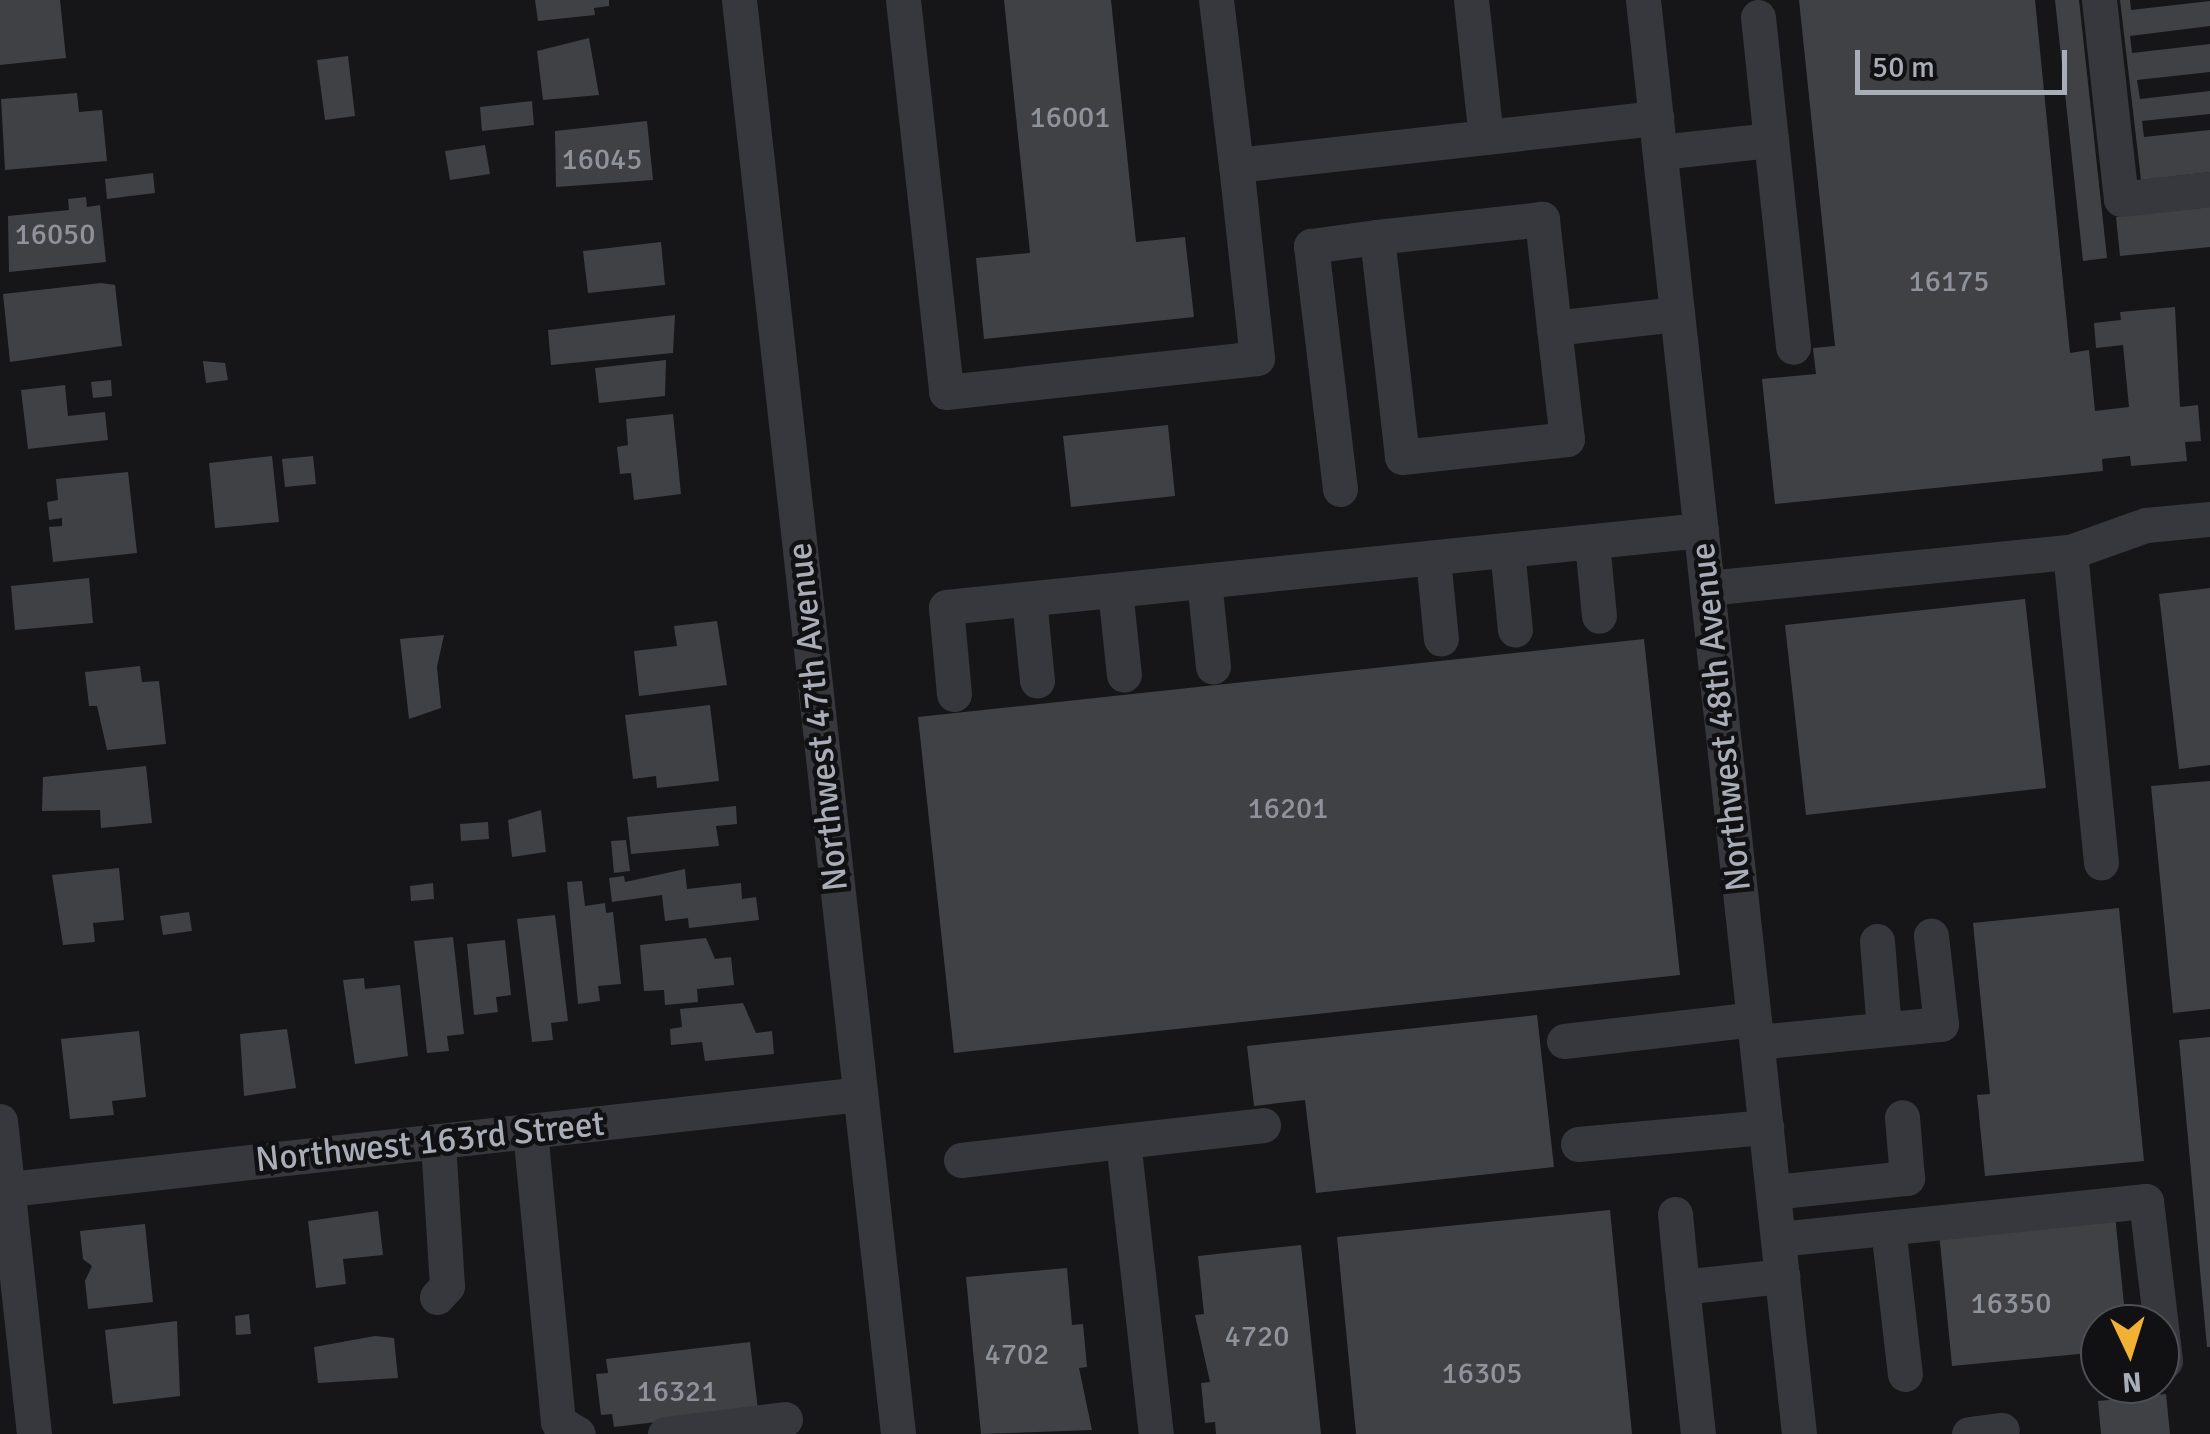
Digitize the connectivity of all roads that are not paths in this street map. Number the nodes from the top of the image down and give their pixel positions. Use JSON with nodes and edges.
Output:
{"nodes":[{"id":1,"x":738,"y":0,"type":"edge"},
{"id":2,"x":902,"y":0,"type":"edge"},
{"id":3,"x":1216,"y":0,"type":"edge"},
{"id":4,"x":1471,"y":0,"type":"edge"},
{"id":5,"x":1643,"y":0,"type":"edge"},
{"id":6,"x":2100,"y":0,"type":"edge"},
{"id":7,"x":1758,"y":18,"type":"dead end"},
{"id":8,"x":1658,"y":135,"type":"junction"},
{"id":9,"x":1486,"y":137,"type":"junction"},
{"id":10,"x":1771,"y":140,"type":"junction"},
{"id":11,"x":1236,"y":164,"type":"junction"},
{"id":12,"x":2210,"y":189,"type":"edge"},
{"id":13,"x":1377,"y":237,"type":"junction"},
{"id":14,"x":1678,"y":314,"type":"junction"},
{"id":15,"x":1554,"y":328,"type":"junction"},
{"id":16,"x":1793,"y":346,"type":"dead end"},
{"id":17,"x":1340,"y":489,"type":"dead end"},
{"id":18,"x":2210,"y":518,"type":"edge"},
{"id":19,"x":1701,"y":530,"type":"junction"},
{"id":20,"x":1592,"y":542,"type":"junction"},
{"id":21,"x":1507,"y":550,"type":"junction"},
{"id":22,"x":2070,"y":552,"type":"junction"},
{"id":23,"x":1432,"y":558,"type":"junction"},
{"id":24,"x":1204,"y":581,"type":"junction"},
{"id":25,"x":1707,"y":588,"type":"junction"},
{"id":26,"x":1115,"y":590,"type":"junction"},
{"id":27,"x":1029,"y":598,"type":"junction"},
{"id":28,"x":1600,"y":616,"type":"dead end"},
{"id":29,"x":1515,"y":630,"type":"dead end"},
{"id":30,"x":1441,"y":639,"type":"dead end"},
{"id":31,"x":1212,"y":667,"type":"dead end"},
{"id":32,"x":1124,"y":675,"type":"dead end"},
{"id":33,"x":1037,"y":681,"type":"dead end"},
{"id":34,"x":954,"y":694,"type":"dead end"},
{"id":35,"x":2101,"y":862,"type":"dead end"},
{"id":36,"x":1931,"y":936,"type":"dead end"},
{"id":37,"x":1876,"y":941,"type":"dead end"},
{"id":38,"x":1884,"y":1029,"type":"junction"},
{"id":39,"x":1756,"y":1030,"type":"junction"},
{"id":40,"x":1564,"y":1041,"type":"dead end"},
{"id":41,"x":860,"y":1094,"type":"junction"},
{"id":42,"x":1902,"y":1118,"type":"dead end"},
{"id":43,"x":0,"y":1120,"type":"edge"},
{"id":44,"x":1263,"y":1126,"type":"dead end"},
{"id":45,"x":1766,"y":1127,"type":"junction"},
{"id":46,"x":530,"y":1131,"type":"junction"},
{"id":47,"x":438,"y":1141,"type":"junction"},
{"id":48,"x":1123,"y":1141,"type":"junction"},
{"id":49,"x":1578,"y":1144,"type":"dead end"},
{"id":50,"x":961,"y":1160,"type":"dead end"},
{"id":51,"x":4,"y":1190,"type":"edge"},
{"id":52,"x":1773,"y":1192,"type":"junction"},
{"id":53,"x":1675,"y":1214,"type":"dead end"},
{"id":54,"x":1888,"y":1228,"type":"junction"},
{"id":55,"x":1778,"y":1240,"type":"junction"},
{"id":56,"x":1782,"y":1276,"type":"junction"},
{"id":57,"x":1682,"y":1286,"type":"junction"},
{"id":58,"x":438,"y":1297,"type":"dead end"},
{"id":59,"x":2158,"y":1304,"type":"edge"},
{"id":60,"x":1905,"y":1374,"type":"dead end"},
{"id":61,"x":786,"y":1419,"type":"dead end"},
{"id":62,"x":34,"y":1434,"type":"edge"},
{"id":63,"x":578,"y":1434,"type":"edge"},
{"id":64,"x":665,"y":1434,"type":"edge"},
{"id":65,"x":898,"y":1434,"type":"edge"},
{"id":66,"x":1156,"y":1434,"type":"edge"},
{"id":67,"x":1698,"y":1434,"type":"edge"},
{"id":68,"x":1800,"y":1434,"type":"edge"}],
"edges":[{"from":1,"to":41,"type":"street","name":"Northwest 47th Avenue"},
{"from":2,"to":11,"type":"street"},
{"from":3,"to":11,"type":"street"},
{"from":4,"to":9,"type":"street"},
{"from":5,"to":8,"type":"street","name":"Northwest 48th Avenue"},
{"from":6,"to":12,"type":"street"},
{"from":7,"to":10,"type":"street"},
{"from":8,"to":9,"type":"street"},
{"from":8,"to":10,"type":"street"},
{"from":8,"to":14,"type":"street","name":"Northwest 48th Avenue"},
{"from":9,"to":11,"type":"street"},
{"from":10,"to":16,"type":"street"},
{"from":13,"to":15,"type":"street"},
{"from":13,"to":15,"type":"street"},
{"from":13,"to":17,"type":"street"},
{"from":14,"to":15,"type":"street"},
{"from":14,"to":19,"type":"street","name":"Northwest 48th Avenue"},
{"from":18,"to":22,"type":"street"},
{"from":19,"to":20,"type":"street"},
{"from":19,"to":25,"type":"street","name":"Northwest 48th Avenue"},
{"from":20,"to":21,"type":"street"},
{"from":20,"to":28,"type":"street"},
{"from":21,"to":23,"type":"street"},
{"from":21,"to":29,"type":"street"},
{"from":22,"to":25,"type":"street"},
{"from":22,"to":35,"type":"street"},
{"from":23,"to":24,"type":"street"},
{"from":23,"to":30,"type":"street"},
{"from":24,"to":26,"type":"street"},
{"from":24,"to":31,"type":"street"},
{"from":25,"to":39,"type":"street","name":"Northwest 48th Avenue"},
{"from":26,"to":27,"type":"street"},
{"from":26,"to":32,"type":"street"},
{"from":27,"to":33,"type":"street"},
{"from":27,"to":34,"type":"street"},
{"from":36,"to":38,"type":"street"},
{"from":37,"to":38,"type":"street"},
{"from":38,"to":39,"type":"street"},
{"from":39,"to":40,"type":"street"},
{"from":39,"to":45,"type":"street","name":"Northwest 48th Avenue"},
{"from":41,"to":46,"type":"street","name":"Northwest 163rd Street"},
{"from":41,"to":65,"type":"street","name":"Northwest 47th Avenue"},
{"from":42,"to":52,"type":"street"},
{"from":43,"to":51,"type":"street"},
{"from":44,"to":48,"type":"street"},
{"from":45,"to":49,"type":"street"},
{"from":45,"to":52,"type":"street","name":"Northwest 48th Avenue"},
{"from":46,"to":47,"type":"street","name":"Northwest 163rd Street"},
{"from":46,"to":63,"type":"street"},
{"from":47,"to":51,"type":"street","name":"Northwest 163rd Street"},
{"from":47,"to":58,"type":"street"},
{"from":48,"to":50,"type":"street"},
{"from":48,"to":66,"type":"street"},
{"from":51,"to":62,"type":"street"},
{"from":52,"to":55,"type":"street","name":"Northwest 48th Avenue"},
{"from":53,"to":57,"type":"street"},
{"from":54,"to":55,"type":"street"},
{"from":54,"to":59,"type":"street"},
{"from":54,"to":60,"type":"street"},
{"from":55,"to":56,"type":"street","name":"Northwest 48th Avenue"},
{"from":56,"to":57,"type":"street"},
{"from":56,"to":68,"type":"street","name":"Northwest 48th Avenue"},
{"from":57,"to":67,"type":"street"},
{"from":61,"to":64,"type":"street"}]}
